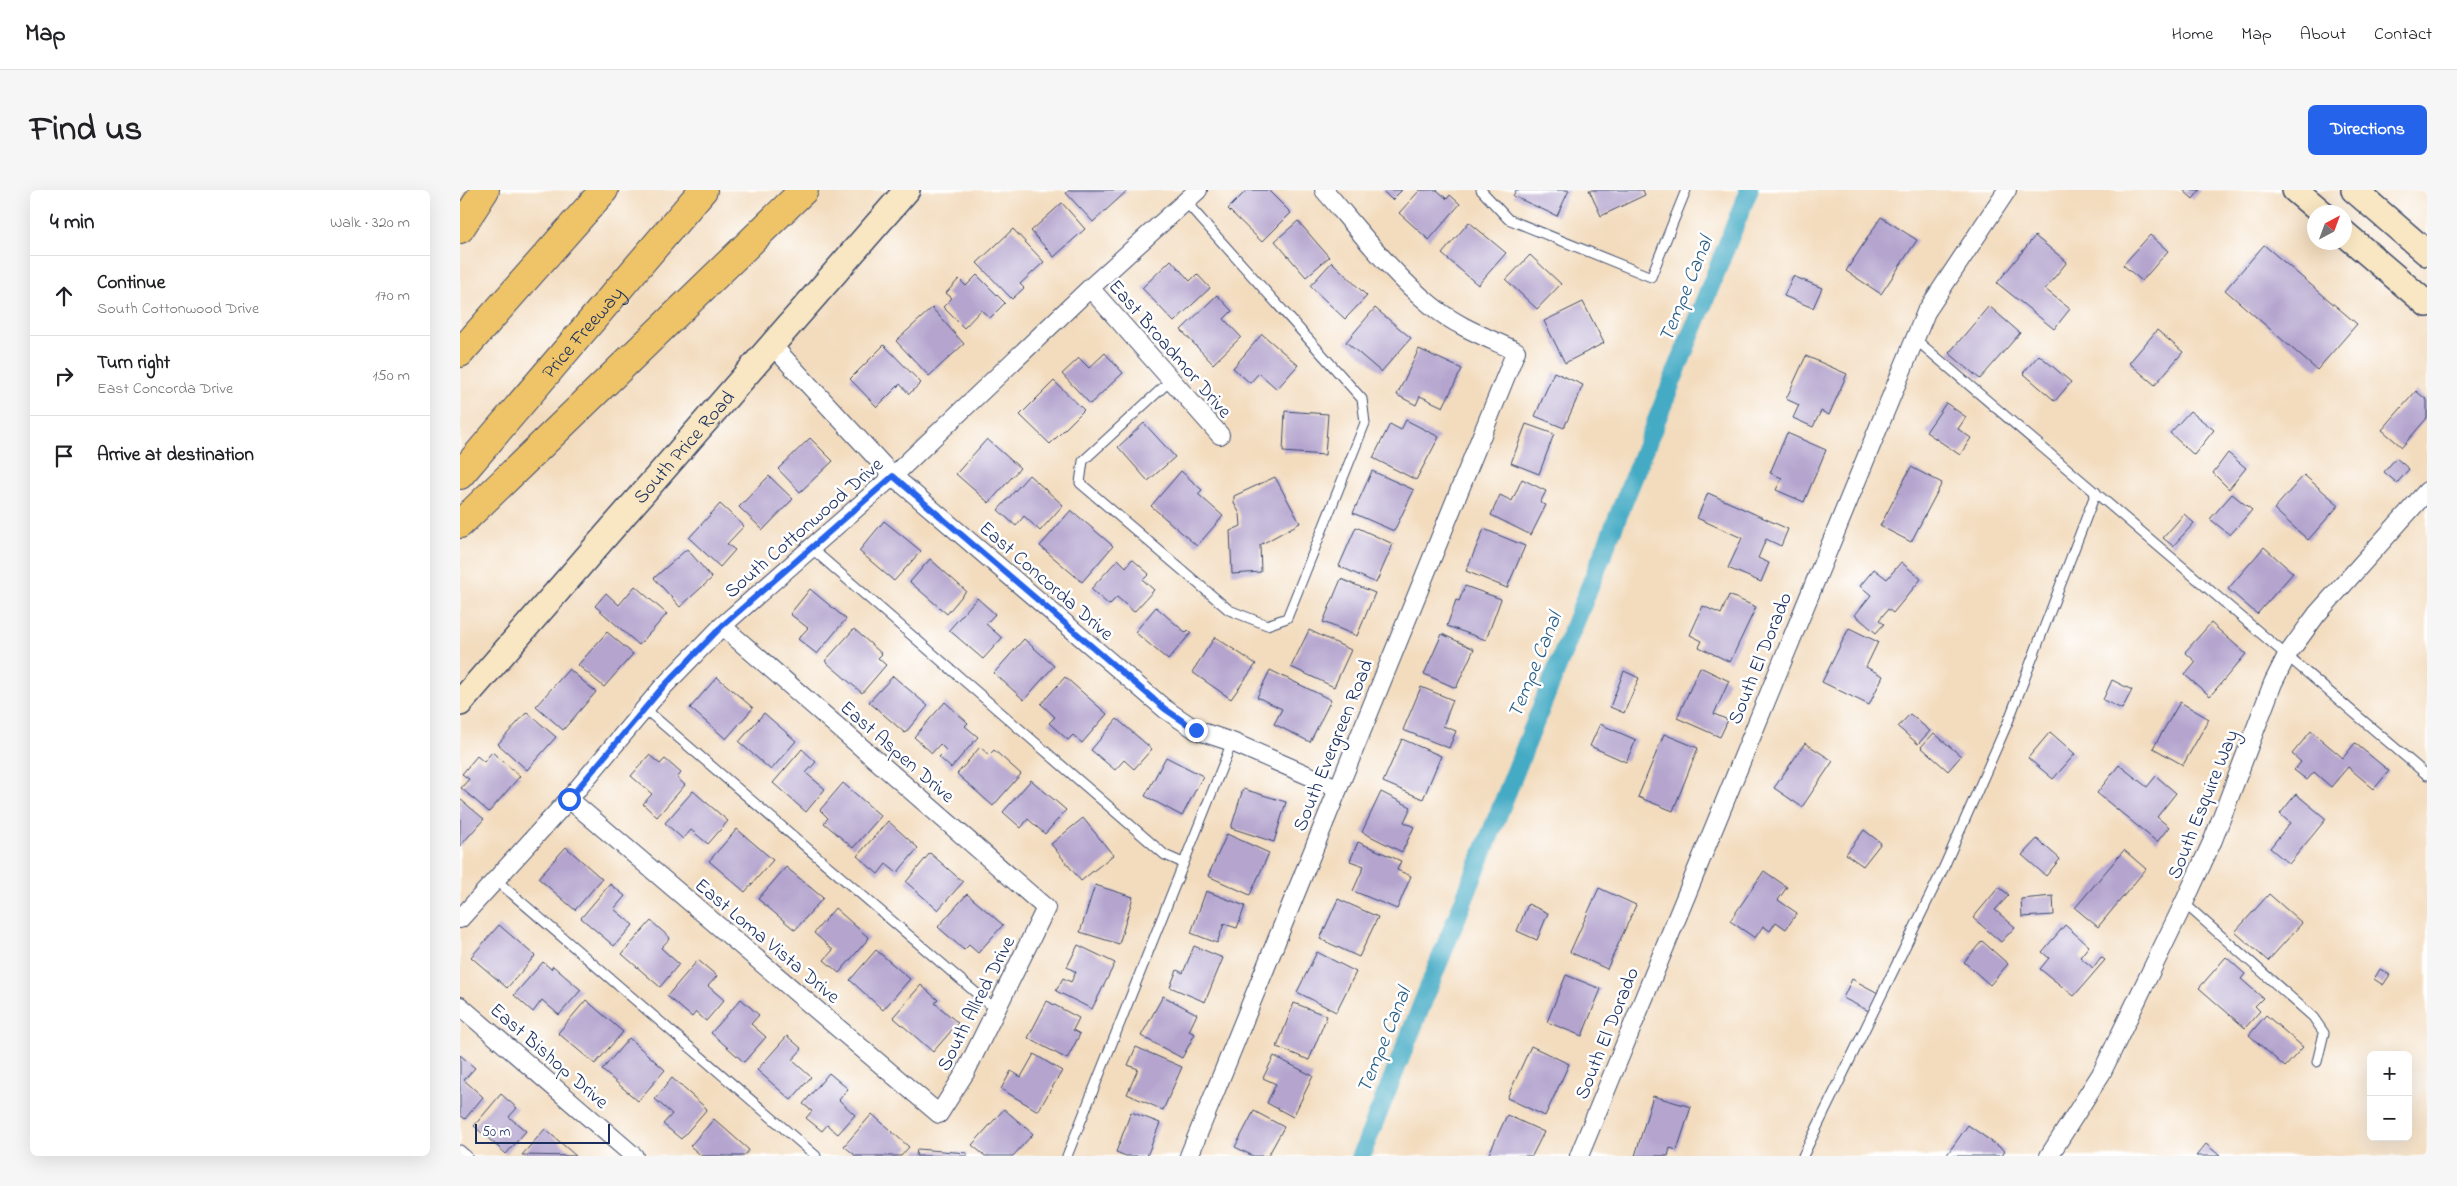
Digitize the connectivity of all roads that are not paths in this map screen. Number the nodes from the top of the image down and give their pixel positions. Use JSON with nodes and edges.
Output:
{"nodes":[{"id":1,"x":486,"y":190,"type":"edge"},
{"id":2,"x":604,"y":190,"type":"edge"},
{"id":3,"x":703,"y":190,"type":"edge"},
{"id":4,"x":804,"y":190,"type":"edge"},
{"id":5,"x":907,"y":190,"type":"edge"},
{"id":6,"x":1324,"y":190,"type":"edge"},
{"id":7,"x":1481,"y":190,"type":"edge"},
{"id":8,"x":1686,"y":190,"type":"edge"},
{"id":9,"x":2007,"y":190,"type":"edge"},
{"id":10,"x":2295,"y":190,"type":"edge"},
{"id":11,"x":2354,"y":190,"type":"edge"},
{"id":12,"x":1192,"y":196,"type":"edge"},
{"id":13,"x":2313,"y":205,"type":"edge"},
{"id":14,"x":460,"y":229,"type":"edge"},
{"id":15,"x":2352,"y":240,"type":"edge"},
{"id":16,"x":2427,"y":253,"type":"edge"},
{"id":17,"x":1090,"y":288,"type":"junction"},
{"id":18,"x":2427,"y":304,"type":"edge"},
{"id":19,"x":1915,"y":339,"type":"junction"},
{"id":20,"x":772,"y":345,"type":"junction"},
{"id":21,"x":460,"y":353,"type":"edge"},
{"id":22,"x":1171,"y":380,"type":"junction"},
{"id":23,"x":1220,"y":435,"type":"dead end"},
{"id":24,"x":460,"y":475,"type":"edge"},
{"id":25,"x":893,"y":476,"type":"junction"},
{"id":26,"x":2427,"y":491,"type":"edge"},
{"id":27,"x":2096,"y":492,"type":"junction"},
{"id":28,"x":460,"y":524,"type":"edge"},
{"id":29,"x":811,"y":548,"type":"junction"},
{"id":30,"x":722,"y":626,"type":"junction"},
{"id":31,"x":2286,"y":656,"type":"junction"},
{"id":32,"x":460,"y":703,"type":"edge"},
{"id":33,"x":645,"y":709,"type":"junction"},
{"id":34,"x":1232,"y":742,"type":"junction"},
{"id":35,"x":2427,"y":775,"type":"edge"},
{"id":36,"x":1337,"y":788,"type":"junction"},
{"id":37,"x":569,"y":799,"type":"junction"},
{"id":38,"x":1183,"y":864,"type":"junction"},
{"id":39,"x":496,"y":880,"type":"junction"},
{"id":40,"x":2184,"y":903,"type":"junction"},
{"id":41,"x":1046,"y":908,"type":"joint"},
{"id":42,"x":460,"y":919,"type":"edge"},
{"id":43,"x":460,"y":1006,"type":"edge"},
{"id":44,"x":996,"y":1010,"type":"junction"},
{"id":45,"x":2317,"y":1062,"type":"dead end"},
{"id":46,"x":939,"y":1114,"type":"joint"},
{"id":47,"x":460,"y":1150,"type":"edge"},
{"id":48,"x":467,"y":1156,"type":"edge"},
{"id":49,"x":634,"y":1156,"type":"edge"},
{"id":50,"x":816,"y":1156,"type":"edge"},
{"id":51,"x":1067,"y":1156,"type":"edge"},
{"id":52,"x":1189,"y":1156,"type":"edge"},
{"id":53,"x":1579,"y":1156,"type":"edge"},
{"id":54,"x":1803,"y":1156,"type":"edge"},
{"id":55,"x":2049,"y":1156,"type":"edge"}],
"edges":[{"from":1,"to":14,"type":"highway"},
{"from":2,"to":21,"type":"highway"},
{"from":3,"to":24,"type":"highway","name":"Price Freeway"},
{"from":4,"to":28,"type":"highway"},
{"from":5,"to":20,"type":"main road","name":"South Price Road"},
{"from":6,"to":36,"type":"street","name":"South Evergreen Road"},
{"from":7,"to":8,"type":"lane"},
{"from":9,"to":19,"type":"street","name":"South El Dorado"},
{"from":10,"to":13,"type":"main road"},
{"from":11,"to":16,"type":"main road"},
{"from":12,"to":17,"type":"street","name":"South Cottonwood Drive"},
{"from":12,"to":22,"type":"lane"},
{"from":15,"to":18,"type":"main road"},
{"from":17,"to":22,"type":"street","name":"East Broadmor Drive"},
{"from":17,"to":25,"type":"street","name":"South Cottonwood Drive"},
{"from":19,"to":27,"type":"lane"},
{"from":19,"to":53,"type":"street","name":"South El Dorado"},
{"from":20,"to":25,"type":"street","name":"East Concorda Drive"},
{"from":20,"to":32,"type":"main road","name":"South Price Road"},
{"from":22,"to":23,"type":"street","name":"East Broadmor Drive"},
{"from":25,"to":29,"type":"street","name":"South Cottonwood Drive"},
{"from":25,"to":34,"type":"street","name":"East Concorda Drive"},
{"from":26,"to":31,"type":"street","name":"South Esquire Way"},
{"from":27,"to":31,"type":"lane"},
{"from":27,"to":54,"type":"lane"},
{"from":29,"to":30,"type":"street","name":"South Cottonwood Drive"},
{"from":29,"to":38,"type":"lane"},
{"from":30,"to":33,"type":"street","name":"South Cottonwood Drive"},
{"from":30,"to":41,"type":"street","name":"East Aspen Drive"},
{"from":31,"to":35,"type":"lane"},
{"from":31,"to":40,"type":"street","name":"South Esquire Way"},
{"from":33,"to":37,"type":"street","name":"South Cottonwood Drive"},
{"from":33,"to":44,"type":"lane"},
{"from":34,"to":36,"type":"street","name":"East Concorda Drive"},
{"from":34,"to":38,"type":"lane"},
{"from":36,"to":52,"type":"street","name":"South Evergreen Road"},
{"from":37,"to":39,"type":"street","name":"South Cottonwood Drive"},
{"from":37,"to":46,"type":"street","name":"East Loma Vista Drive"},
{"from":38,"to":51,"type":"lane"},
{"from":39,"to":42,"type":"street","name":"South Cottonwood Drive"},
{"from":39,"to":50,"type":"lane"},
{"from":40,"to":45,"type":"lane"},
{"from":40,"to":55,"type":"street","name":"South Esquire Way"},
{"from":41,"to":44,"type":"street","name":"South Allred Drive"},
{"from":43,"to":49,"type":"street","name":"East Bishop Drive"},
{"from":44,"to":46,"type":"street","name":"South Allred Drive"},
{"from":47,"to":48,"type":"lane"}]}
